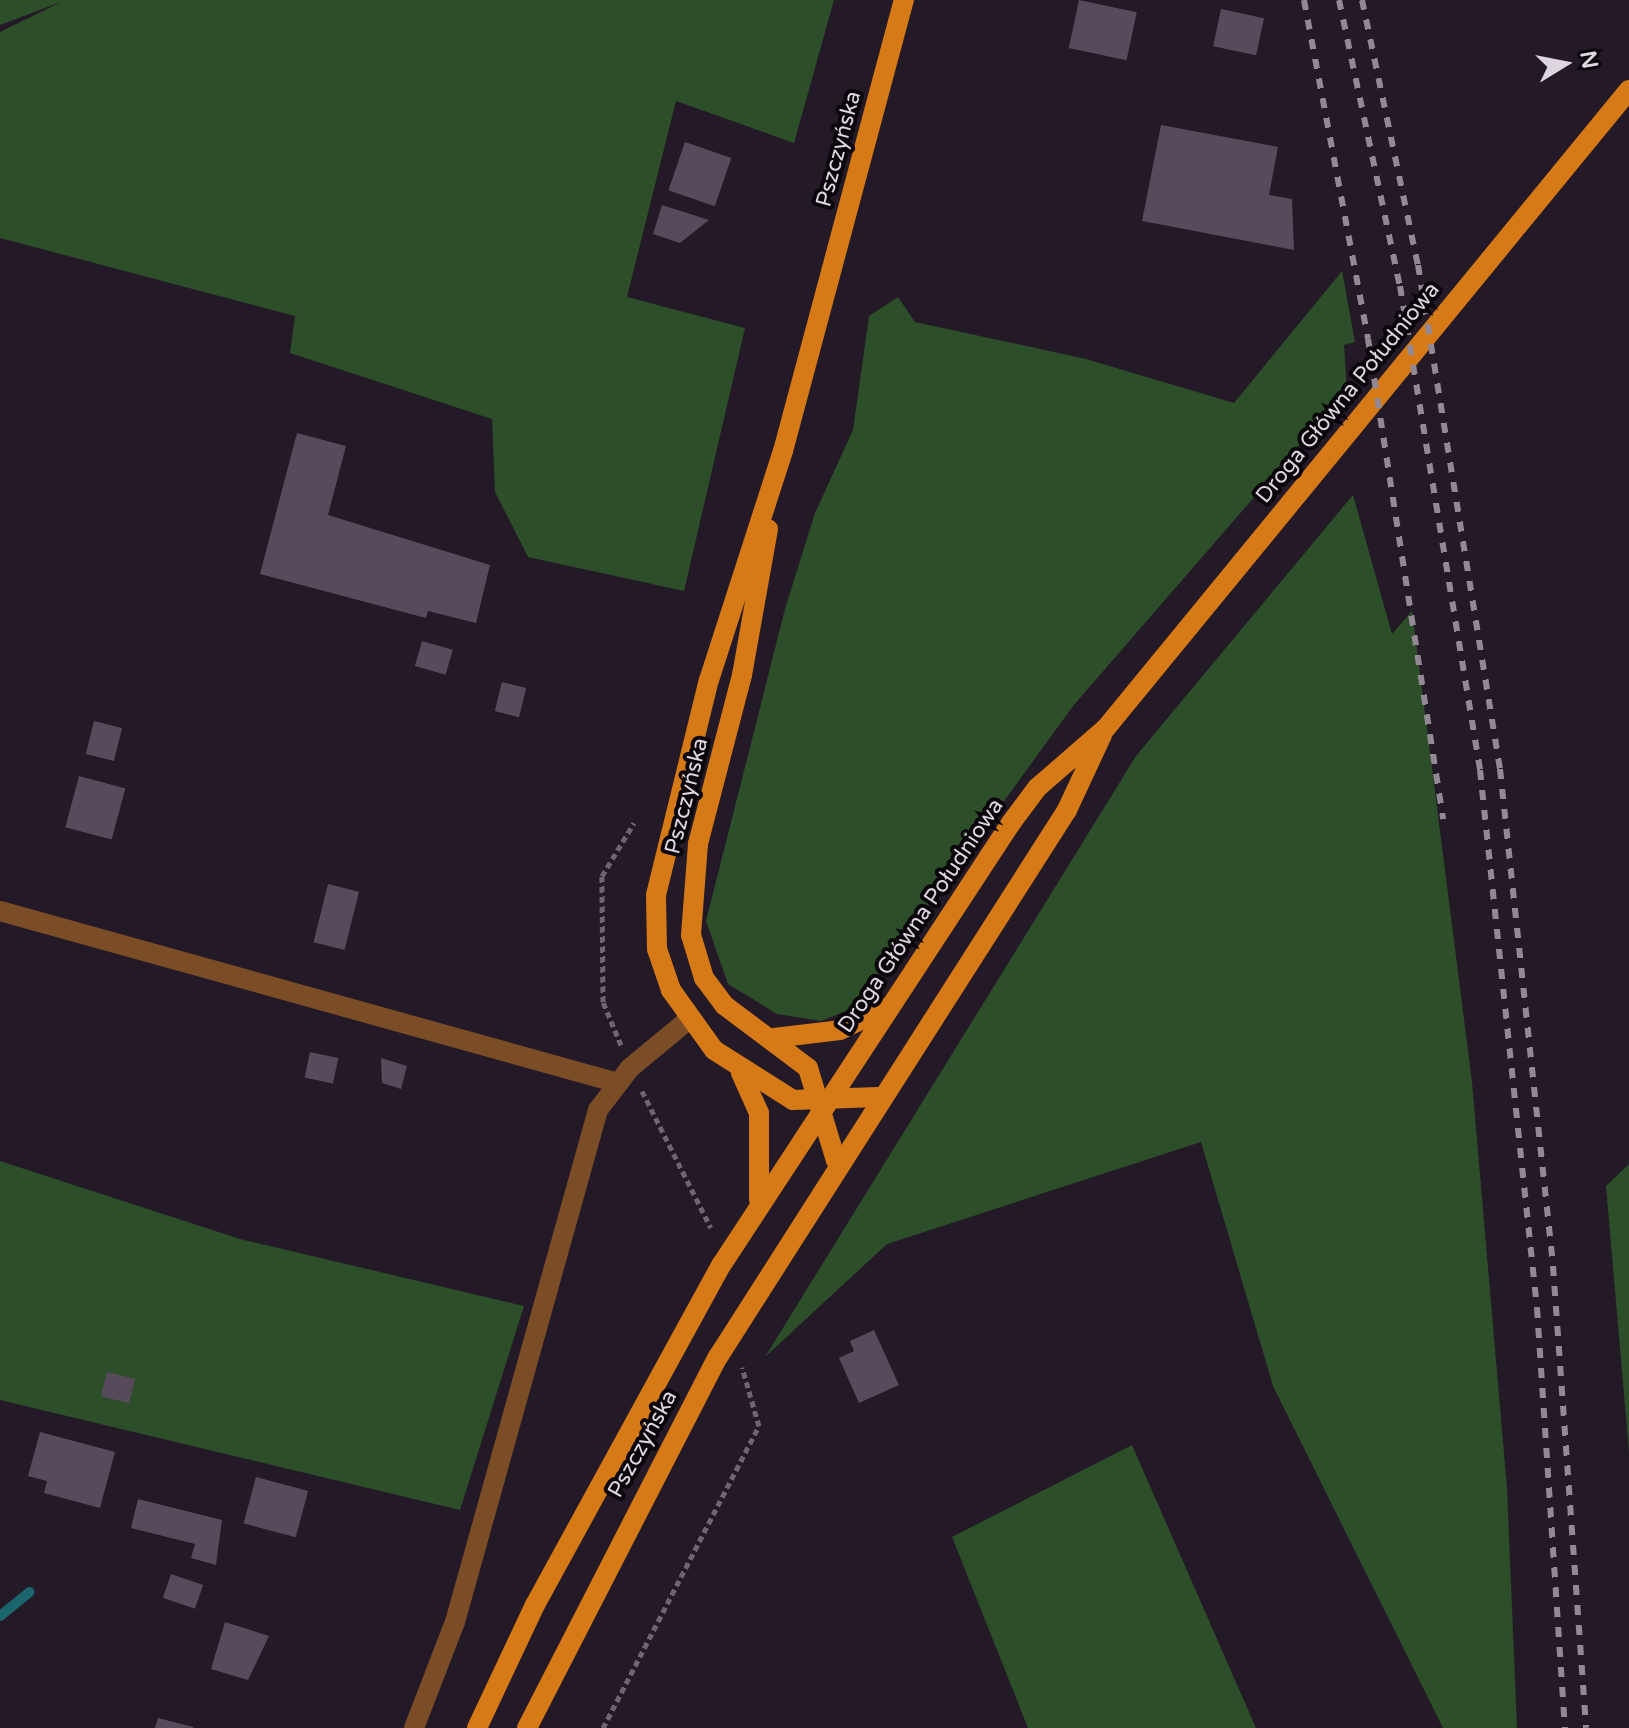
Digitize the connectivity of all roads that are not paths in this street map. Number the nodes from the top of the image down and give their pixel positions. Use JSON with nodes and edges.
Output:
{"nodes":[{"id":1,"x":904,"y":0,"type":"edge"},
{"id":2,"x":1629,"y":90,"type":"edge"},
{"id":3,"x":783,"y":451,"type":"junction"},
{"id":4,"x":1106,"y":728,"type":"junction"},
{"id":5,"x":0,"y":911,"type":"edge"},
{"id":6,"x":886,"y":1008,"type":"junction"},
{"id":7,"x":688,"y":1020,"type":"junction"},
{"id":8,"x":774,"y":1038,"type":"junction"},
{"id":9,"x":741,"y":1073,"type":"junction"},
{"id":10,"x":618,"y":1083,"type":"junction"},
{"id":11,"x":878,"y":1097,"type":"junction"},
{"id":12,"x":824,"y":1103,"type":"junction"},
{"id":13,"x":836,"y":1161,"type":"junction"},
{"id":14,"x":758,"y":1206,"type":"junction"},
{"id":15,"x":414,"y":1728,"type":"edge"},
{"id":16,"x":477,"y":1728,"type":"edge"},
{"id":17,"x":527,"y":1728,"type":"edge"}],
"edges":[{"from":1,"to":3,"type":"main road","name":"Pszczyńska"},
{"from":2,"to":4,"type":"main road","name":"Droga Główna Południowa"},
{"from":3,"to":7,"type":"main road","name":"Pszczyńska"},
{"from":3,"to":8,"type":"main road","name":"Pszczyńska"},
{"from":4,"to":6,"type":"main road","name":"Droga Główna Południowa"},
{"from":4,"to":11,"type":"main road","name":"Droga Główna Południowa"},
{"from":5,"to":10,"type":"street"},
{"from":6,"to":8,"type":"main road"},
{"from":6,"to":12,"type":"main road","name":"Droga Główna Południowa"},
{"from":7,"to":9,"type":"main road","name":"Pszczyńska"},
{"from":7,"to":10,"type":"street"},
{"from":8,"to":12,"type":"main road","name":"Pszczyńska"},
{"from":9,"to":12,"type":"main road","name":"Pszczyńska"},
{"from":9,"to":14,"type":"main road","name":"Pszczyńska"},
{"from":10,"to":15,"type":"street"},
{"from":11,"to":12,"type":"main road"},
{"from":11,"to":13,"type":"main road","name":"Droga Główna Południowa"},
{"from":12,"to":13,"type":"main road","name":"Pszczyńska"},
{"from":12,"to":14,"type":"main road","name":"Pszczyńska"},
{"from":13,"to":17,"type":"main road","name":"Pszczyńska"},
{"from":14,"to":16,"type":"main road","name":"Pszczyńska"}]}
